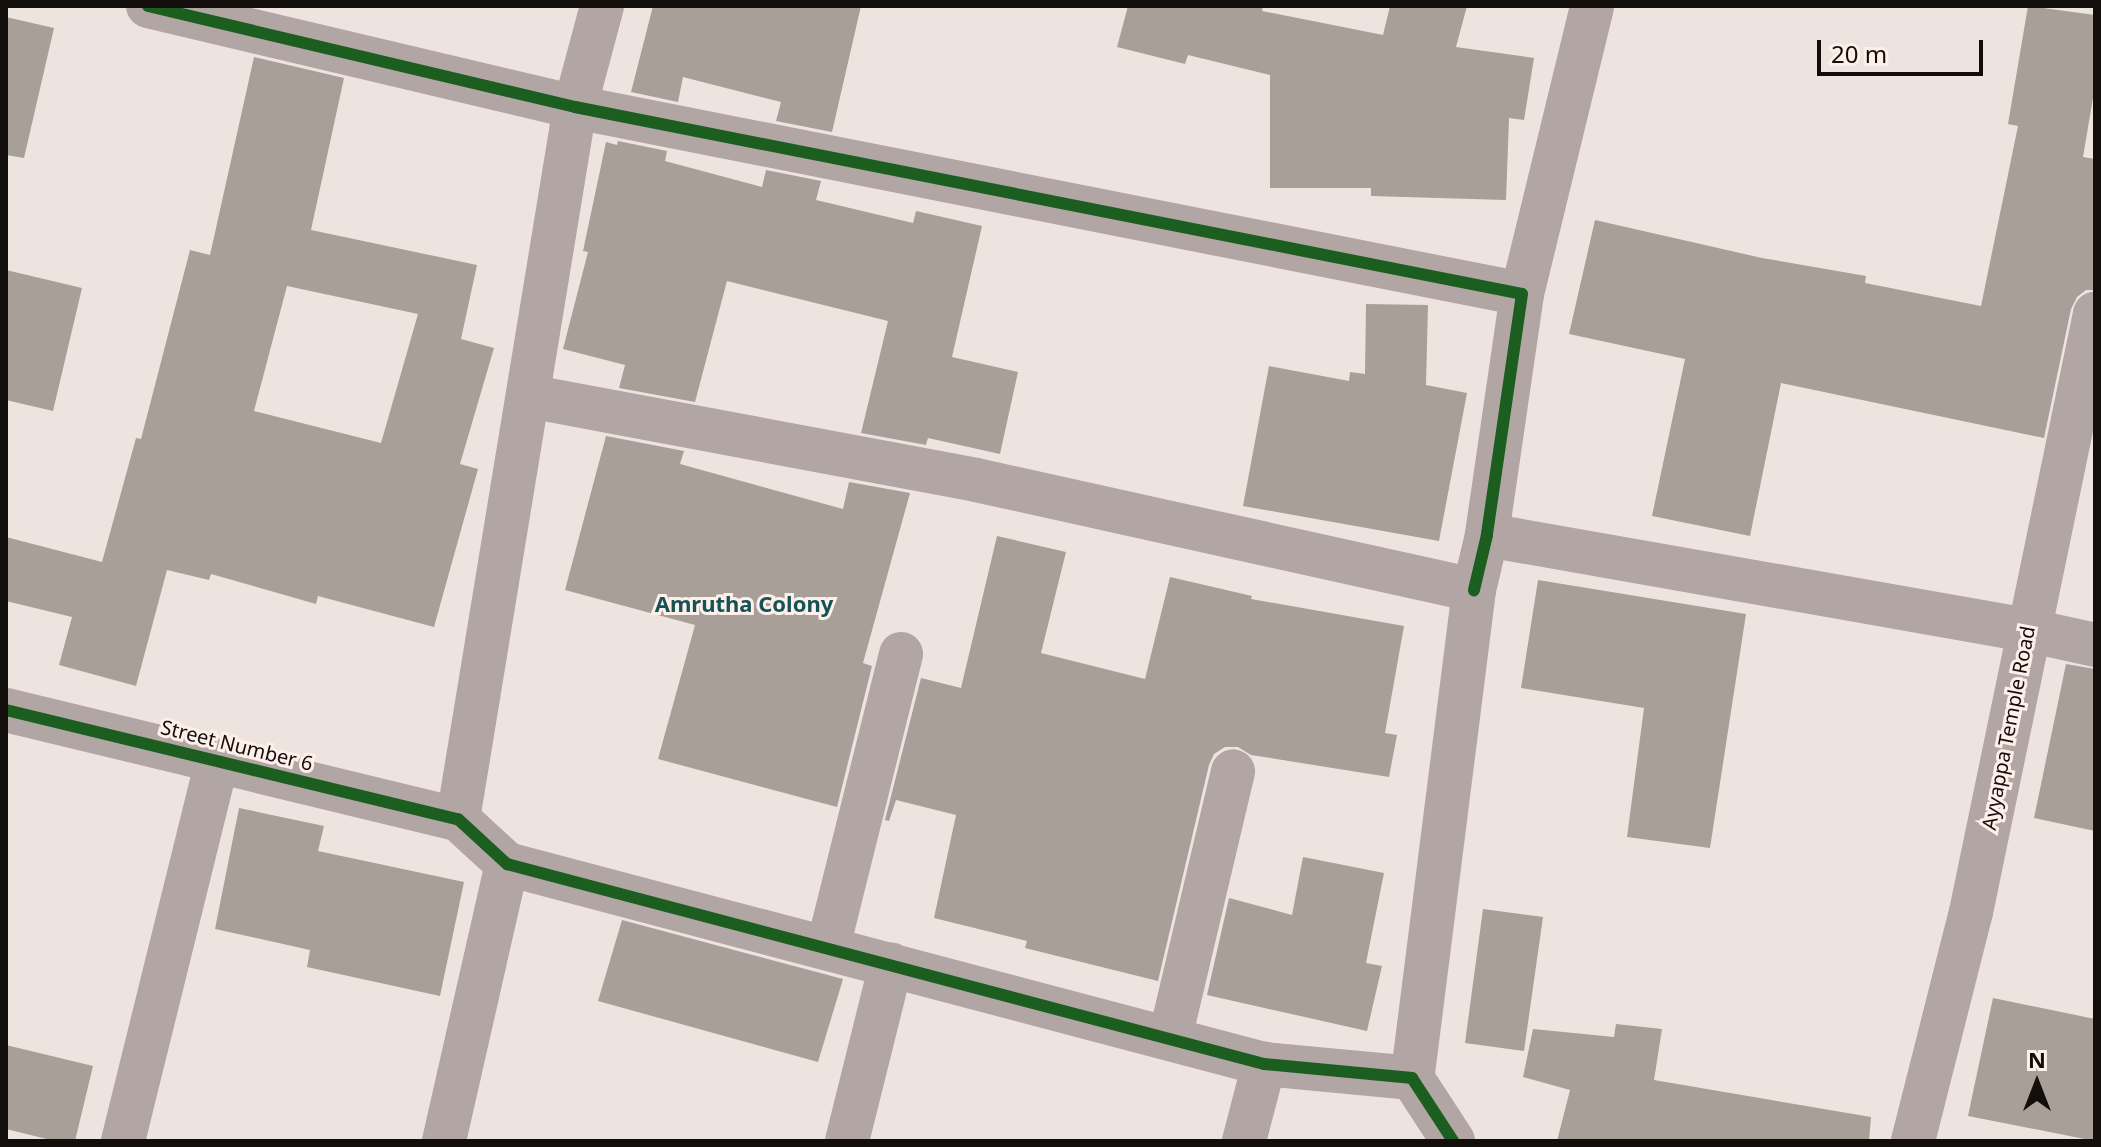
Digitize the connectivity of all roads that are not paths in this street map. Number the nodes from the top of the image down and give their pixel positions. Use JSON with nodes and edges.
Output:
{"nodes":[{"id":1,"x":148,"y":6,"type":"edge"},
{"id":2,"x":602,"y":6,"type":"edge"},
{"id":3,"x":1592,"y":6,"type":"edge"},
{"id":4,"x":575,"y":107,"type":"junction"},
{"id":5,"x":1522,"y":294,"type":"junction"},
{"id":6,"x":2095,"y":314,"type":"edge"},
{"id":7,"x":528,"y":396,"type":"junction"},
{"id":8,"x":1487,"y":535,"type":"junction"},
{"id":9,"x":1474,"y":590,"type":"junction"},
{"id":10,"x":2027,"y":630,"type":"junction"},
{"id":11,"x":2095,"y":645,"type":"edge"},
{"id":12,"x":901,"y":654,"type":"dead end"},
{"id":13,"x":6,"y":710,"type":"edge"},
{"id":14,"x":217,"y":760,"type":"junction"},
{"id":15,"x":1233,"y":771,"type":"dead end"},
{"id":16,"x":458,"y":819,"type":"junction"},
{"id":17,"x":507,"y":864,"type":"junction"},
{"id":18,"x":828,"y":947,"type":"junction"},
{"id":19,"x":891,"y":964,"type":"junction"},
{"id":20,"x":1170,"y":1038,"type":"junction"},
{"id":21,"x":1264,"y":1064,"type":"junction"},
{"id":22,"x":1412,"y":1078,"type":"junction"},
{"id":23,"x":123,"y":1141,"type":"edge"},
{"id":24,"x":444,"y":1141,"type":"edge"},
{"id":25,"x":847,"y":1141,"type":"edge"},
{"id":26,"x":1244,"y":1141,"type":"edge"},
{"id":27,"x":1453,"y":1141,"type":"edge"},
{"id":28,"x":1913,"y":1141,"type":"edge"}],
"edges":[{"from":1,"to":4,"type":"street"},
{"from":2,"to":4,"type":"street"},
{"from":3,"to":5,"type":"street"},
{"from":4,"to":5,"type":"street"},
{"from":4,"to":7,"type":"street"},
{"from":5,"to":8,"type":"street"},
{"from":6,"to":10,"type":"street","name":"Ayyappa Temple Road"},
{"from":7,"to":9,"type":"street"},
{"from":7,"to":16,"type":"street"},
{"from":8,"to":9,"type":"street"},
{"from":8,"to":10,"type":"street"},
{"from":9,"to":22,"type":"street"},
{"from":10,"to":11,"type":"street"},
{"from":10,"to":28,"type":"street","name":"Ayyappa Temple Road"},
{"from":12,"to":18,"type":"street"},
{"from":13,"to":14,"type":"street","name":"Street Number 6"},
{"from":14,"to":16,"type":"street","name":"Street Number 6"},
{"from":14,"to":23,"type":"street"},
{"from":15,"to":20,"type":"street"},
{"from":16,"to":17,"type":"street"},
{"from":17,"to":18,"type":"street"},
{"from":17,"to":24,"type":"street"},
{"from":18,"to":19,"type":"street"},
{"from":19,"to":20,"type":"street"},
{"from":19,"to":25,"type":"street"},
{"from":20,"to":21,"type":"street"},
{"from":21,"to":22,"type":"street"},
{"from":21,"to":26,"type":"street"},
{"from":22,"to":27,"type":"street"}]}
